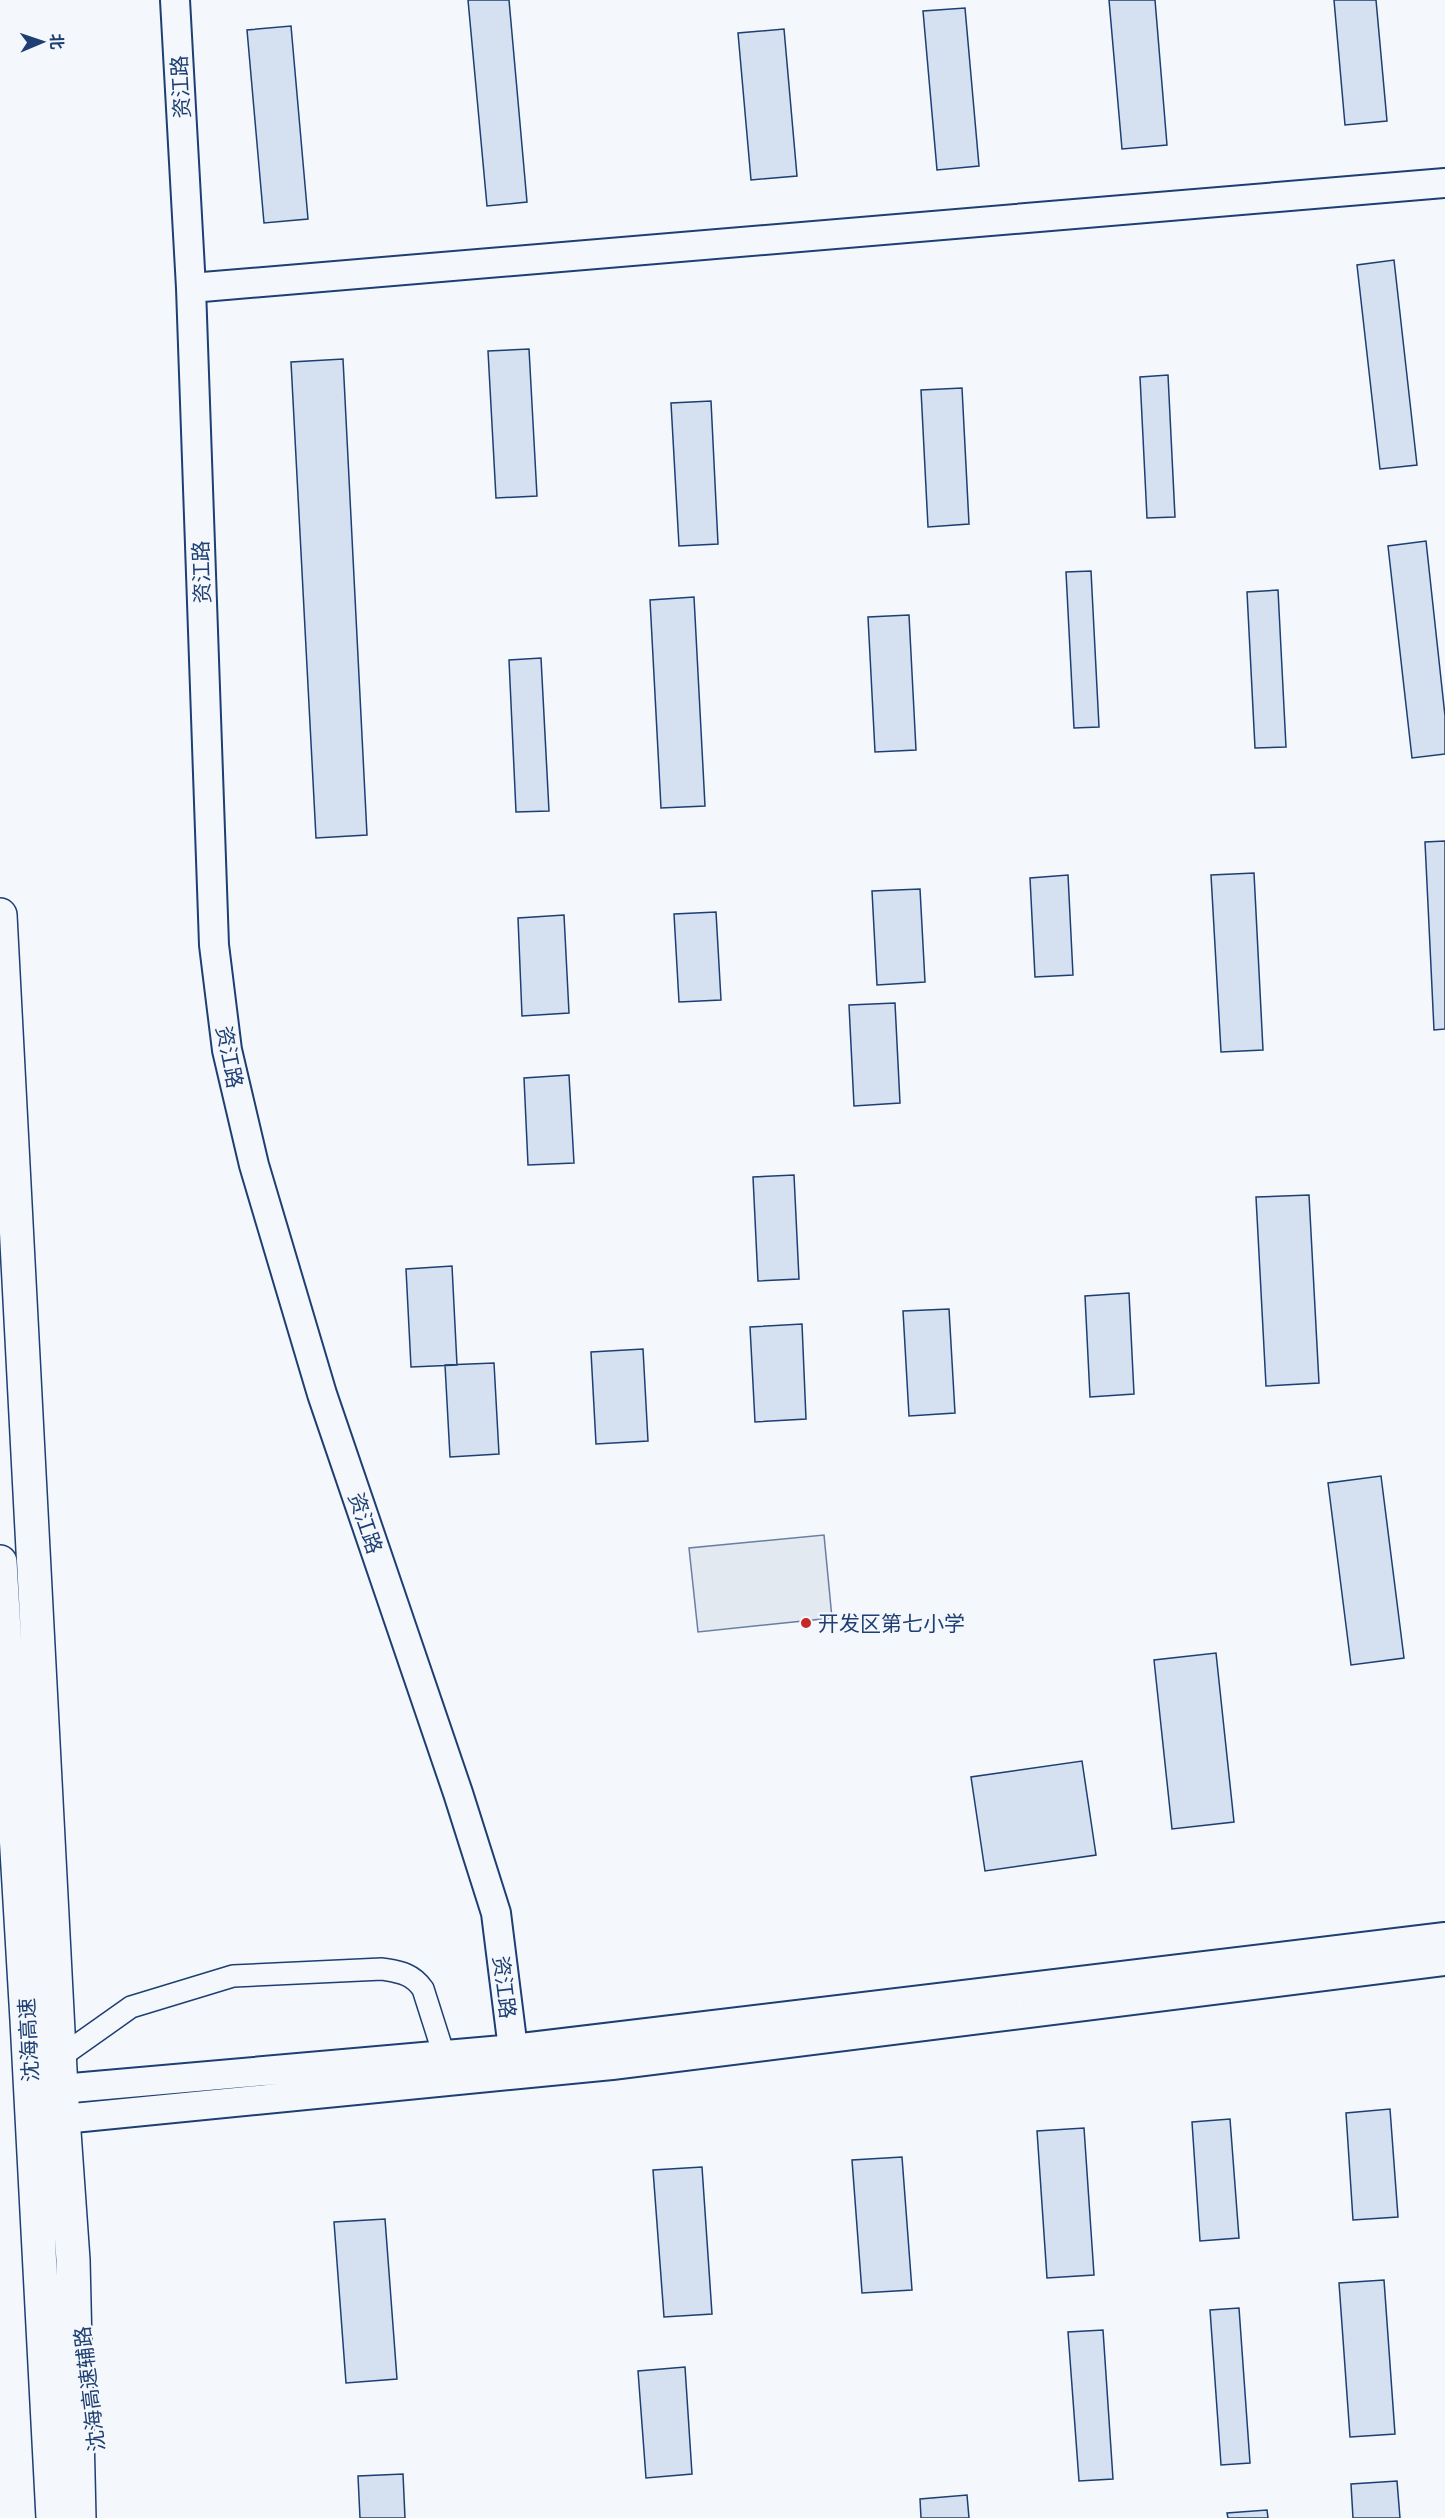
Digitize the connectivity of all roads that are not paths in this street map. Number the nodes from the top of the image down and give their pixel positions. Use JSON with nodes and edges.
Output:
{"nodes":[{"id":1,"x":175,"y":0,"type":"edge"},
{"id":2,"x":1445,"y":183,"type":"edge"},
{"id":3,"x":191,"y":288,"type":"junction"},
{"id":4,"x":0,"y":915,"type":"edge"},
{"id":5,"x":0,"y":1562,"type":"edge"},
{"id":6,"x":1445,"y":1936,"type":"edge"},
{"id":7,"x":1445,"y":1961,"type":"edge"},
{"id":8,"x":444,"y":2055,"type":"junction"},
{"id":9,"x":516,"y":2061,"type":"junction"},
{"id":10,"x":61,"y":2088,"type":"junction"},
{"id":11,"x":73,"y":2260,"type":"junction"},
{"id":12,"x":52,"y":2518,"type":"edge"},
{"id":13,"x":79,"y":2518,"type":"edge"},
{"id":14,"x":101,"y":2518,"type":"edge"}],
"edges":[{"from":1,"to":3,"type":"street","name":"资江路"},
{"from":2,"to":3,"type":"street"},
{"from":3,"to":9,"type":"street","name":"资江路"},
{"from":4,"to":10,"type":"highway"},
{"from":5,"to":12,"type":"highway","name":"沈海高速"},
{"from":6,"to":9,"type":"street"},
{"from":7,"to":9,"type":"street"},
{"from":8,"to":9,"type":"street"},
{"from":8,"to":10,"type":"street"},
{"from":8,"to":10,"type":"street"},
{"from":9,"to":10,"type":"street"},
{"from":10,"to":11,"type":"highway"},
{"from":11,"to":13,"type":"highway"},
{"from":11,"to":14,"type":"highway","name":"沈海高速辅路"}]}
